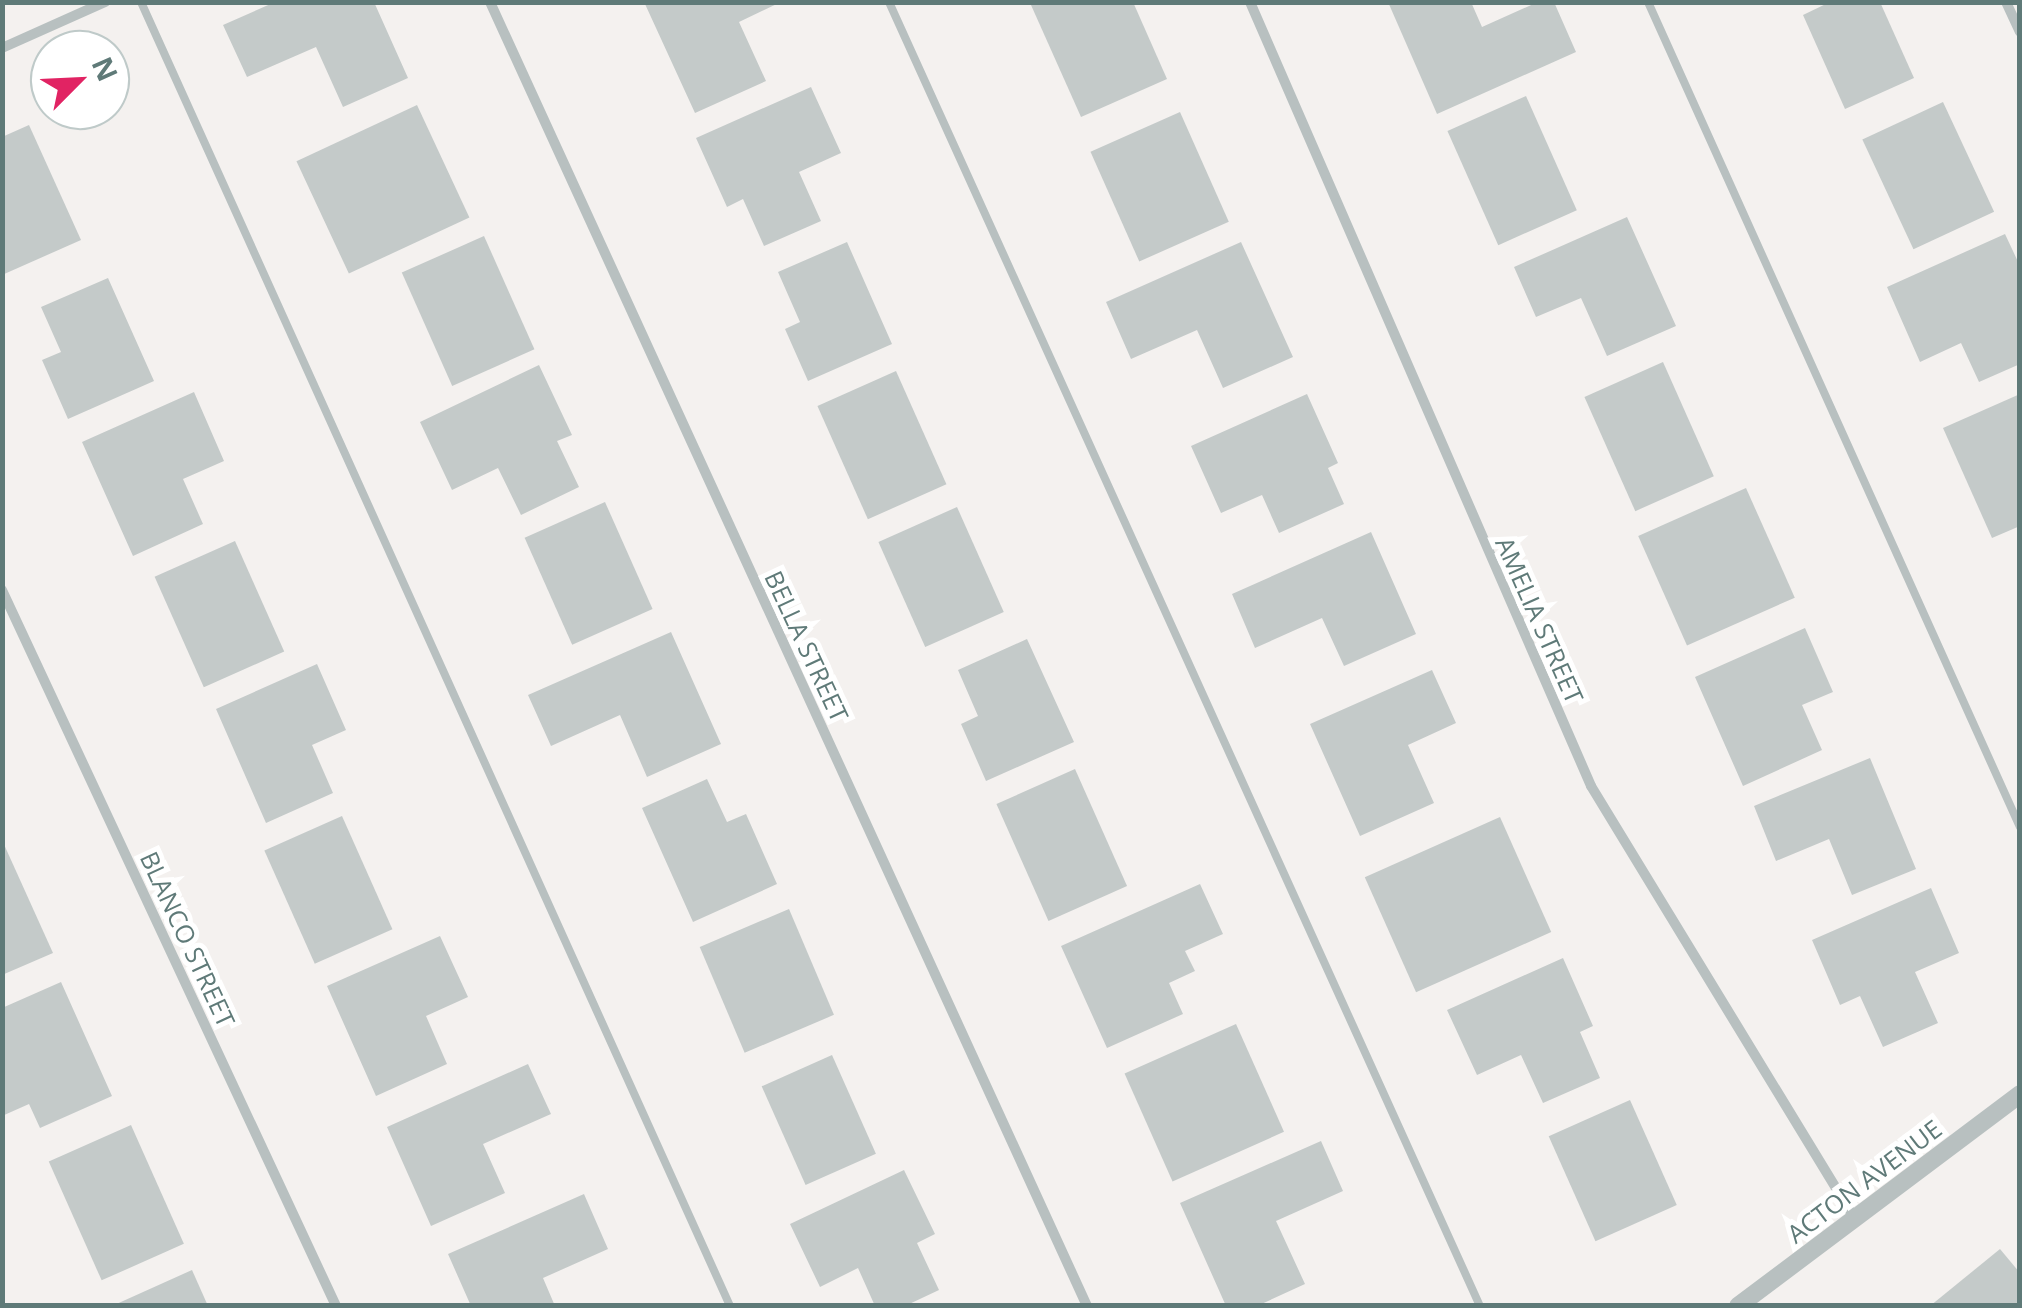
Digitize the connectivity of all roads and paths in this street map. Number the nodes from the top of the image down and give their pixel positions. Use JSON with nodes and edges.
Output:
{"nodes":[{"id":1,"x":105,"y":2,"type":"edge"},
{"id":2,"x":140,"y":2,"type":"edge"},
{"id":3,"x":490,"y":2,"type":"edge"},
{"id":4,"x":890,"y":2,"type":"edge"},
{"id":5,"x":1250,"y":2,"type":"edge"},
{"id":6,"x":1648,"y":2,"type":"edge"},
{"id":7,"x":2006,"y":2,"type":"edge"},
{"id":8,"x":2020,"y":32,"type":"edge"},
{"id":9,"x":2,"y":48,"type":"edge"},
{"id":10,"x":2,"y":590,"type":"edge"},
{"id":11,"x":2020,"y":826,"type":"edge"},
{"id":12,"x":2020,"y":1094,"type":"edge"},
{"id":13,"x":1856,"y":1221,"type":"junction"},
{"id":14,"x":336,"y":1306,"type":"edge"},
{"id":15,"x":730,"y":1306,"type":"edge"},
{"id":16,"x":1087,"y":1306,"type":"edge"},
{"id":17,"x":1480,"y":1306,"type":"edge"},
{"id":18,"x":1738,"y":1306,"type":"edge"}],
"edges":[{"from":1,"to":9,"type":"street"},
{"from":2,"to":15,"type":"lane"},
{"from":3,"to":16,"type":"street","name":"BELLA STREET"},
{"from":4,"to":17,"type":"lane"},
{"from":5,"to":13,"type":"street","name":"AMELIA STREET"},
{"from":6,"to":11,"type":"lane"},
{"from":7,"to":8,"type":"street"},
{"from":10,"to":14,"type":"street","name":"BLANCO STREET"},
{"from":12,"to":13,"type":"street","name":"ACTON AVENUE"},
{"from":13,"to":18,"type":"street","name":"ACTON AVENUE"}]}
